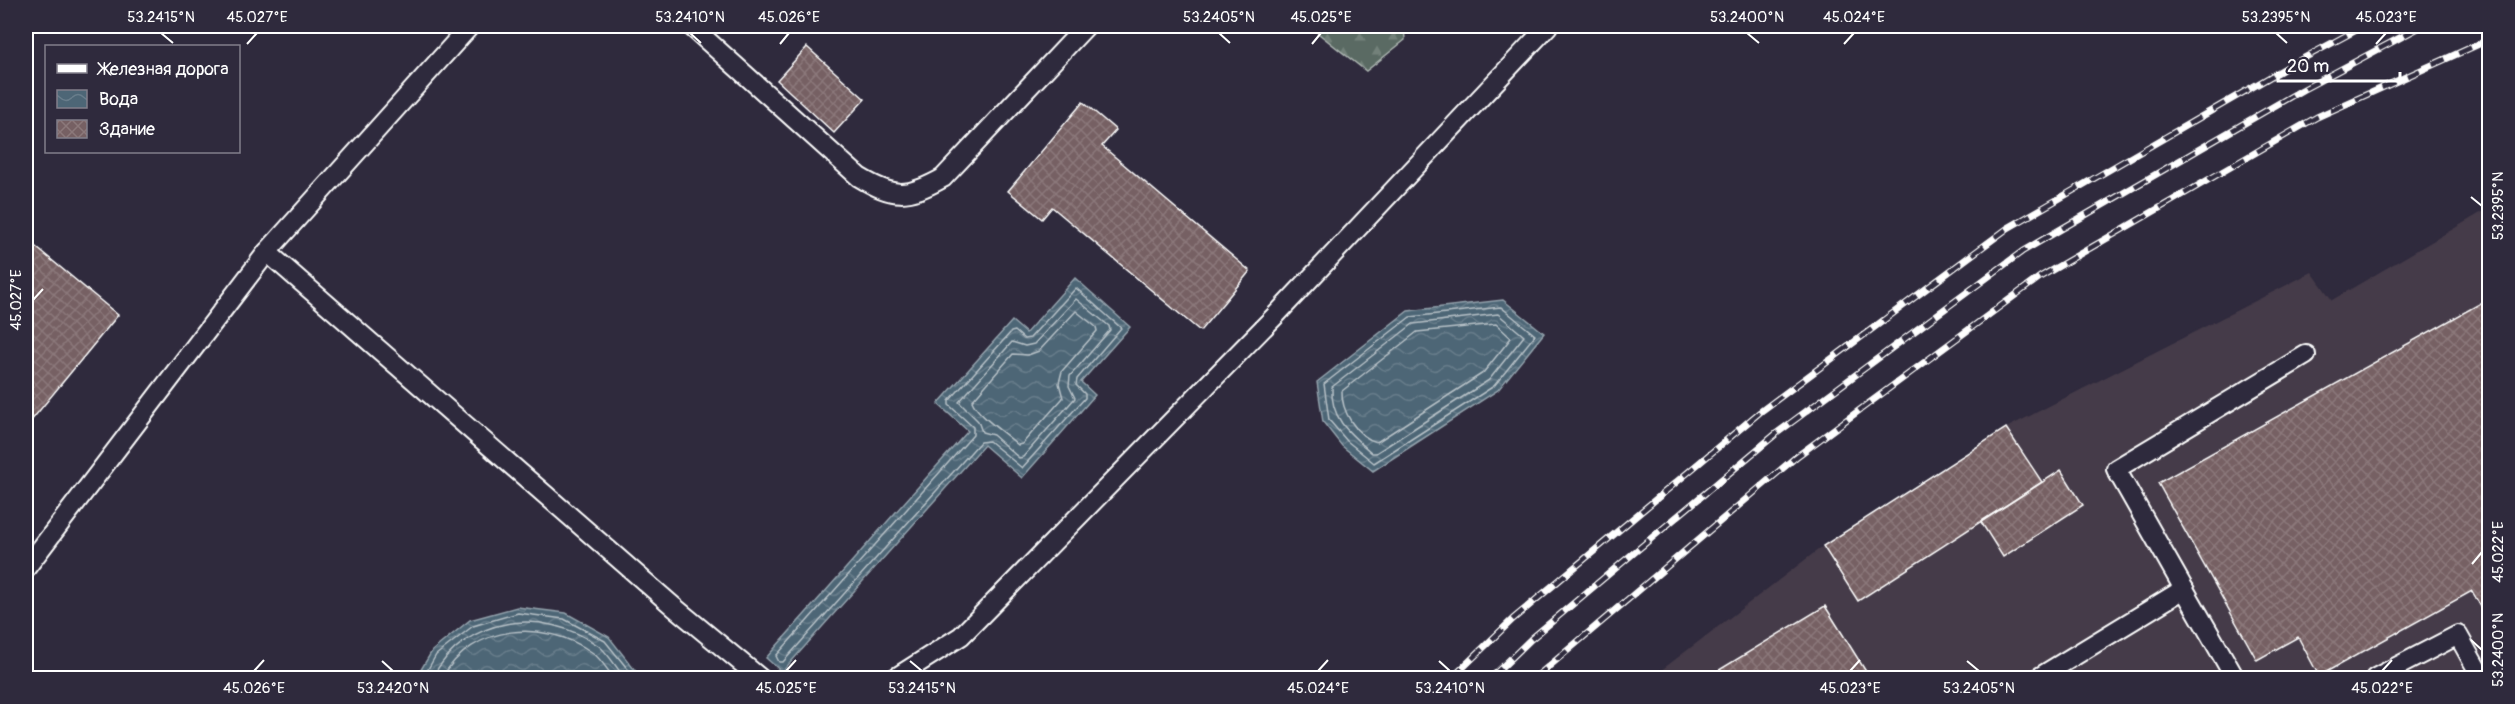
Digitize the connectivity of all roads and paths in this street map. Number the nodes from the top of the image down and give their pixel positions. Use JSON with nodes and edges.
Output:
{"nodes":[{"id":1,"x":470,"y":26,"type":"edge"},
{"id":2,"x":691,"y":26,"type":"edge"},
{"id":3,"x":1086,"y":26,"type":"edge"},
{"id":4,"x":1548,"y":26,"type":"edge"},
{"id":5,"x":267,"y":252,"type":"junction"},
{"id":6,"x":2306,"y":355,"type":"dead end"},
{"id":7,"x":26,"y":568,"type":"edge"},
{"id":8,"x":2184,"y":589,"type":"junction"},
{"id":9,"x":760,"y":678,"type":"edge"},
{"id":10,"x":895,"y":678,"type":"edge"},
{"id":11,"x":2038,"y":678,"type":"edge"},
{"id":12,"x":2235,"y":678,"type":"edge"},
{"id":13,"x":2375,"y":678,"type":"edge"},
{"id":14,"x":2482,"y":678,"type":"edge"}],
"edges":[{"from":1,"to":5,"type":"lane"},
{"from":2,"to":3,"type":"lane"},
{"from":4,"to":10,"type":"lane"},
{"from":5,"to":7,"type":"lane"},
{"from":5,"to":9,"type":"lane"},
{"from":6,"to":8,"type":"lane"},
{"from":8,"to":11,"type":"lane"},
{"from":8,"to":12,"type":"lane"},
{"from":13,"to":14,"type":"lane"}]}
